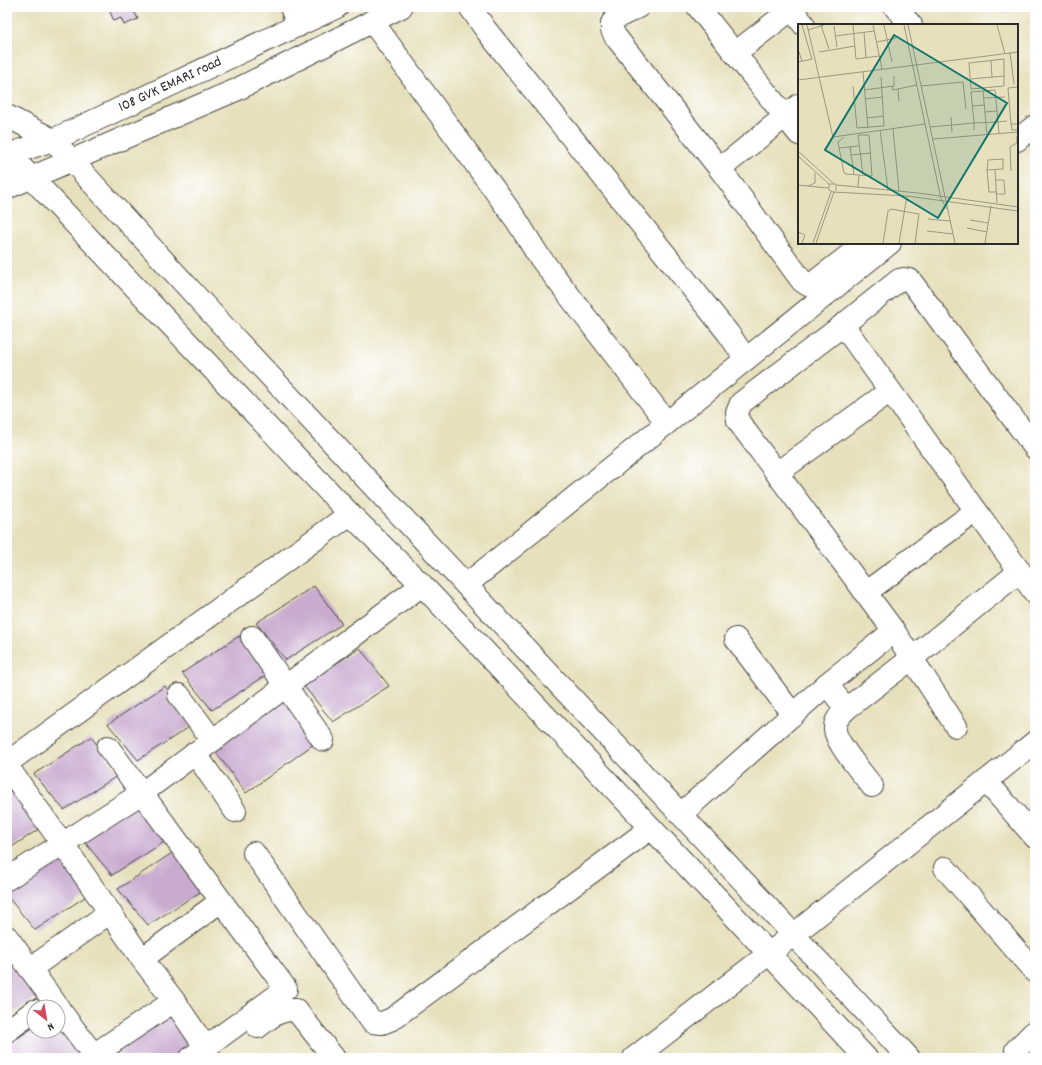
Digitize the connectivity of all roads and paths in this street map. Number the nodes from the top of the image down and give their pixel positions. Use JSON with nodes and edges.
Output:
{"nodes":[{"id":1,"x":400,"y":7,"type":"edge"},
{"id":2,"x":470,"y":7,"type":"edge"},
{"id":3,"x":638,"y":7,"type":"edge"},
{"id":4,"x":698,"y":7,"type":"edge"},
{"id":5,"x":895,"y":7,"type":"edge"},
{"id":6,"x":334,"y":8,"type":"edge"},
{"id":7,"x":796,"y":14,"type":"edge"},
{"id":8,"x":295,"y":16,"type":"edge"},
{"id":9,"x":372,"y":21,"type":"junction"},
{"id":10,"x":910,"y":24,"type":"edge"},
{"id":11,"x":735,"y":53,"type":"junction"},
{"id":12,"x":792,"y":111,"type":"edge"},
{"id":13,"x":7,"y":116,"type":"edge"},
{"id":14,"x":1035,"y":126,"type":"edge"},
{"id":15,"x":798,"y":131,"type":"edge"},
{"id":16,"x":1018,"y":139,"type":"edge"},
{"id":17,"x":53,"y":140,"type":"junction"},
{"id":18,"x":8,"y":154,"type":"edge"},
{"id":19,"x":71,"y":161,"type":"junction"},
{"id":20,"x":720,"y":169,"type":"junction"},
{"id":21,"x":30,"y":178,"type":"junction"},
{"id":22,"x":7,"y":188,"type":"edge"},
{"id":23,"x":864,"y":244,"type":"edge"},
{"id":24,"x":889,"y":244,"type":"edge"},
{"id":25,"x":843,"y":325,"type":"junction"},
{"id":26,"x":746,"y":359,"type":"junction"},
{"id":27,"x":890,"y":391,"type":"junction"},
{"id":28,"x":667,"y":423,"type":"junction"},
{"id":29,"x":1035,"y":448,"type":"edge"},
{"id":30,"x":777,"y":474,"type":"junction"},
{"id":31,"x":976,"y":511,"type":"junction"},
{"id":32,"x":350,"y":514,"type":"junction"},
{"id":33,"x":1020,"y":571,"type":"junction"},
{"id":34,"x":422,"y":585,"type":"junction"},
{"id":35,"x":466,"y":586,"type":"junction"},
{"id":36,"x":865,"y":593,"type":"junction"},
{"id":37,"x":1035,"y":593,"type":"edge"},
{"id":38,"x":894,"y":631,"type":"junction"},
{"id":39,"x":252,"y":637,"type":"dead end"},
{"id":40,"x":736,"y":639,"type":"dead end"},
{"id":41,"x":911,"y":659,"type":"junction"},
{"id":42,"x":827,"y":684,"type":"junction"},
{"id":43,"x":285,"y":685,"type":"junction"},
{"id":44,"x":179,"y":695,"type":"dead end"},
{"id":45,"x":846,"y":709,"type":"junction"},
{"id":46,"x":793,"y":715,"type":"junction"},
{"id":47,"x":956,"y":726,"type":"dead end"},
{"id":48,"x":323,"y":740,"type":"dead end"},
{"id":49,"x":1035,"y":742,"type":"edge"},
{"id":50,"x":204,"y":746,"type":"junction"},
{"id":51,"x":108,"y":747,"type":"dead end"},
{"id":52,"x":7,"y":763,"type":"edge"},
{"id":53,"x":7,"y":766,"type":"edge"},
{"id":54,"x":986,"y":781,"type":"junction"},
{"id":55,"x":872,"y":786,"type":"dead end"},
{"id":56,"x":142,"y":793,"type":"junction"},
{"id":57,"x":235,"y":812,"type":"dead end"},
{"id":58,"x":681,"y":814,"type":"junction"},
{"id":59,"x":651,"y":828,"type":"junction"},
{"id":60,"x":1035,"y":837,"type":"edge"},
{"id":61,"x":62,"y":843,"type":"junction"},
{"id":62,"x":254,"y":853,"type":"dead end"},
{"id":63,"x":945,"y":868,"type":"dead end"},
{"id":64,"x":7,"y":879,"type":"edge"},
{"id":65,"x":221,"y":901,"type":"junction"},
{"id":66,"x":109,"y":913,"type":"junction"},
{"id":67,"x":793,"y":935,"type":"junction"},
{"id":68,"x":7,"y":937,"type":"edge"},
{"id":69,"x":769,"y":953,"type":"junction"},
{"id":70,"x":142,"y":959,"type":"junction"},
{"id":71,"x":30,"y":969,"type":"junction"},
{"id":72,"x":1035,"y":972,"type":"edge"},
{"id":73,"x":45,"y":999,"type":"edge"},
{"id":74,"x":174,"y":1001,"type":"junction"},
{"id":75,"x":26,"y":1019,"type":"edge"},
{"id":76,"x":66,"y":1027,"type":"edge"},
{"id":77,"x":7,"y":1031,"type":"edge"},
{"id":78,"x":1035,"y":1031,"type":"edge"},
{"id":79,"x":1016,"y":1050,"type":"dead end"},
{"id":80,"x":205,"y":1054,"type":"edge"},
{"id":81,"x":92,"y":1057,"type":"edge"},
{"id":82,"x":334,"y":1058,"type":"edge"},
{"id":83,"x":634,"y":1058,"type":"edge"},
{"id":84,"x":866,"y":1058,"type":"edge"},
{"id":85,"x":909,"y":1058,"type":"edge"}],
"edges":[{"from":1,"to":9,"type":"street"},
{"from":2,"to":26,"type":"street"},
{"from":3,"to":20,"type":"street"},
{"from":4,"to":11,"type":"street"},
{"from":5,"to":10,"type":"street"},
{"from":6,"to":8,"type":"street","name":"108 GVK EMARI road"},
{"from":7,"to":11,"type":"street"},
{"from":8,"to":17,"type":"street","name":"108 GVK EMARI road"},
{"from":9,"to":19,"type":"street"},
{"from":9,"to":28,"type":"street"},
{"from":11,"to":12,"type":"street"},
{"from":12,"to":15,"type":"street"},
{"from":12,"to":20,"type":"street"},
{"from":13,"to":17,"type":"street"},
{"from":14,"to":16,"type":"street"},
{"from":17,"to":18,"type":"street","name":"108 GVK EMARI road"},
{"from":17,"to":19,"type":"street"},
{"from":18,"to":21,"type":"street"},
{"from":19,"to":21,"type":"street"},
{"from":19,"to":35,"type":"street"},
{"from":20,"to":23,"type":"street"},
{"from":21,"to":22,"type":"street"},
{"from":21,"to":32,"type":"street"},
{"from":24,"to":26,"type":"street"},
{"from":25,"to":27,"type":"street"},
{"from":25,"to":29,"type":"street"},
{"from":25,"to":30,"type":"street"},
{"from":26,"to":28,"type":"street"},
{"from":27,"to":30,"type":"street"},
{"from":27,"to":31,"type":"street"},
{"from":28,"to":35,"type":"street"},
{"from":30,"to":36,"type":"street"},
{"from":31,"to":33,"type":"street"},
{"from":31,"to":36,"type":"street"},
{"from":32,"to":34,"type":"street"},
{"from":32,"to":52,"type":"street"},
{"from":33,"to":37,"type":"street"},
{"from":33,"to":41,"type":"street"},
{"from":34,"to":43,"type":"street"},
{"from":34,"to":59,"type":"street"},
{"from":35,"to":58,"type":"street"},
{"from":36,"to":38,"type":"street"},
{"from":38,"to":41,"type":"street"},
{"from":38,"to":42,"type":"street"},
{"from":39,"to":43,"type":"street"},
{"from":40,"to":46,"type":"street"},
{"from":41,"to":45,"type":"street"},
{"from":41,"to":47,"type":"street"},
{"from":42,"to":45,"type":"street"},
{"from":42,"to":46,"type":"street"},
{"from":43,"to":48,"type":"street"},
{"from":43,"to":50,"type":"street"},
{"from":44,"to":50,"type":"street"},
{"from":45,"to":55,"type":"street"},
{"from":46,"to":58,"type":"street"},
{"from":49,"to":54,"type":"street"},
{"from":50,"to":56,"type":"street"},
{"from":50,"to":57,"type":"street"},
{"from":51,"to":56,"type":"street"},
{"from":53,"to":61,"type":"street"},
{"from":54,"to":60,"type":"street"},
{"from":54,"to":67,"type":"street"},
{"from":56,"to":61,"type":"street"},
{"from":56,"to":65,"type":"street"},
{"from":58,"to":67,"type":"street"},
{"from":59,"to":62,"type":"street"},
{"from":59,"to":69,"type":"street"},
{"from":61,"to":64,"type":"street"},
{"from":61,"to":66,"type":"street"},
{"from":63,"to":72,"type":"street"},
{"from":65,"to":70,"type":"street"},
{"from":65,"to":80,"type":"street"},
{"from":66,"to":70,"type":"street"},
{"from":66,"to":71,"type":"street"},
{"from":67,"to":69,"type":"street"},
{"from":67,"to":85,"type":"street"},
{"from":68,"to":71,"type":"street"},
{"from":69,"to":83,"type":"street"},
{"from":69,"to":84,"type":"street"},
{"from":70,"to":74,"type":"street"},
{"from":71,"to":73,"type":"street"},
{"from":74,"to":80,"type":"street"},
{"from":74,"to":81,"type":"street"},
{"from":75,"to":77,"type":"street"},
{"from":76,"to":81,"type":"street"},
{"from":78,"to":79,"type":"street"},
{"from":80,"to":82,"type":"street"}]}
